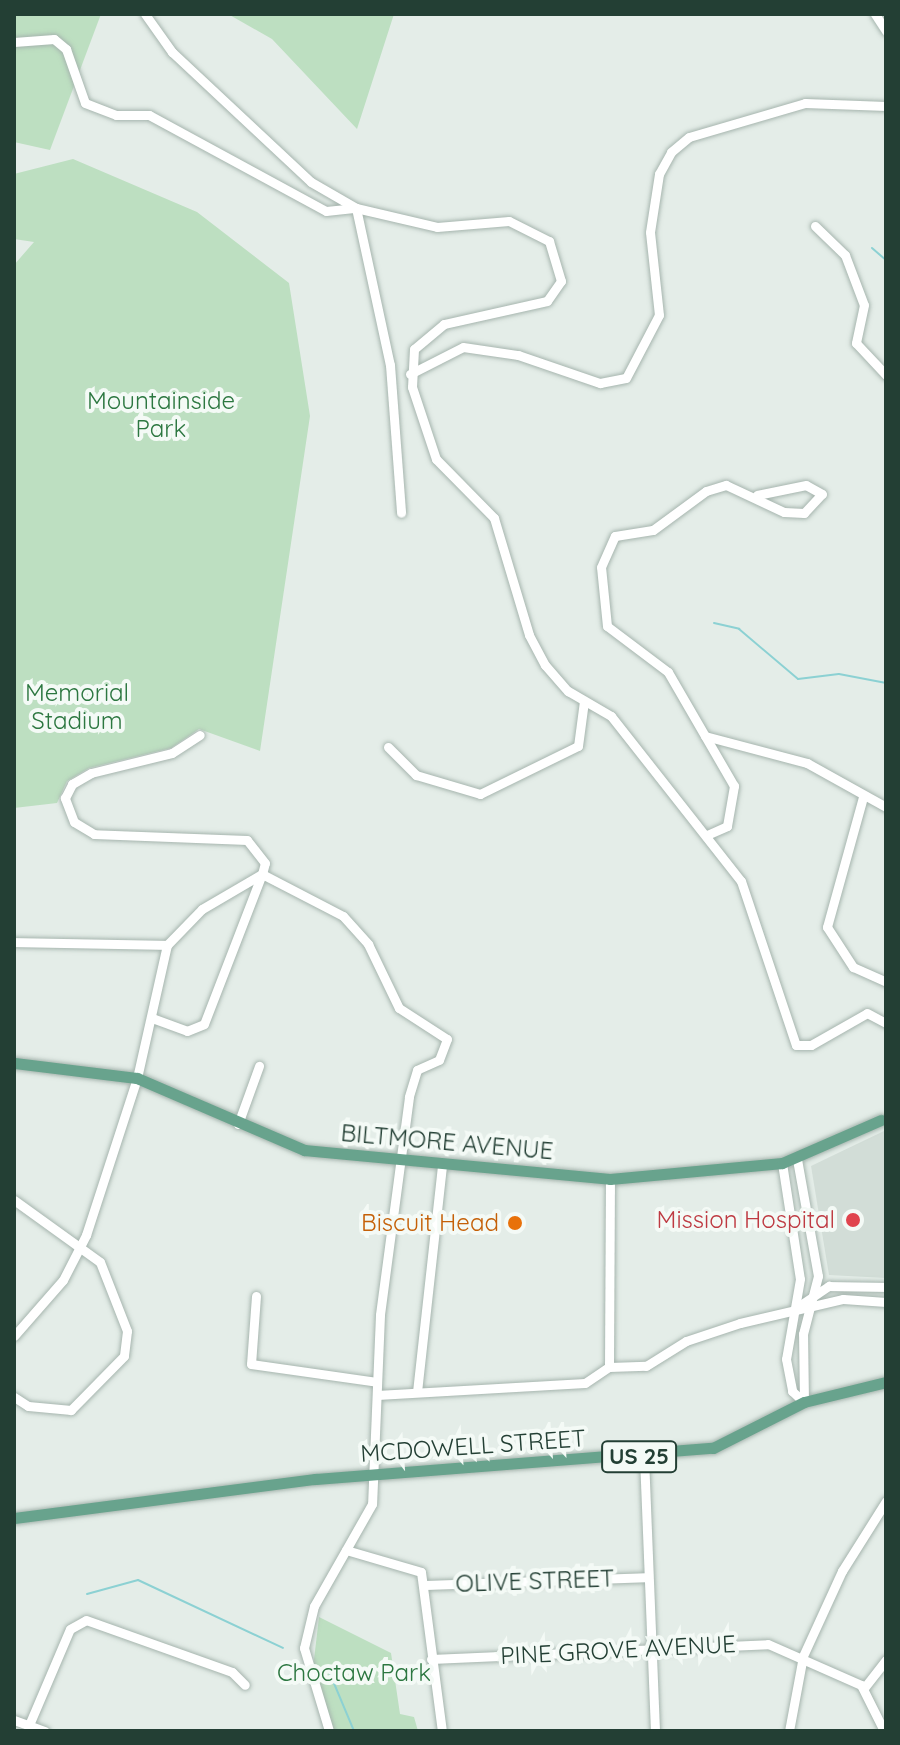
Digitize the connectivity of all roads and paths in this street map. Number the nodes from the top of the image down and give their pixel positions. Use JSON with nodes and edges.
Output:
{"nodes":[{"id":1,"x":145,"y":14,"type":"edge"},
{"id":2,"x":875,"y":14,"type":"edge"},
{"id":3,"x":886,"y":31,"type":"edge"},
{"id":4,"x":14,"y":42,"type":"edge"},
{"id":5,"x":886,"y":106,"type":"edge"},
{"id":6,"x":356,"y":208,"type":"junction"},
{"id":7,"x":815,"y":226,"type":"dead end"},
{"id":8,"x":410,"y":374,"type":"junction"},
{"id":9,"x":886,"y":375,"type":"edge"},
{"id":10,"x":757,"y":495,"type":"junction"},
{"id":11,"x":401,"y":513,"type":"dead end"},
{"id":12,"x":584,"y":701,"type":"junction"},
{"id":13,"x":200,"y":735,"type":"dead end"},
{"id":14,"x":705,"y":736,"type":"junction"},
{"id":15,"x":388,"y":747,"type":"dead end"},
{"id":16,"x":863,"y":797,"type":"junction"},
{"id":17,"x":886,"y":807,"type":"edge"},
{"id":18,"x":707,"y":835,"type":"junction"},
{"id":19,"x":262,"y":874,"type":"junction"},
{"id":20,"x":14,"y":942,"type":"edge"},
{"id":21,"x":167,"y":945,"type":"junction"},
{"id":22,"x":886,"y":982,"type":"edge"},
{"id":23,"x":152,"y":1018,"type":"junction"},
{"id":24,"x":886,"y":1023,"type":"edge"},
{"id":25,"x":14,"y":1063,"type":"edge"},
{"id":26,"x":259,"y":1066,"type":"dead end"},
{"id":27,"x":137,"y":1078,"type":"junction"},
{"id":28,"x":881,"y":1120,"type":"dead end"},
{"id":29,"x":238,"y":1124,"type":"junction"},
{"id":30,"x":797,"y":1159,"type":"junction"},
{"id":31,"x":401,"y":1160,"type":"junction"},
{"id":32,"x":782,"y":1163,"type":"junction"},
{"id":33,"x":442,"y":1164,"type":"junction"},
{"id":34,"x":610,"y":1179,"type":"junction"},
{"id":35,"x":14,"y":1200,"type":"edge"},
{"id":36,"x":81,"y":1245,"type":"junction"},
{"id":37,"x":886,"y":1287,"type":"edge"},
{"id":38,"x":817,"y":1289,"type":"junction"},
{"id":39,"x":256,"y":1296,"type":"dead end"},
{"id":40,"x":886,"y":1302,"type":"edge"},
{"id":41,"x":812,"y":1306,"type":"junction"},
{"id":42,"x":793,"y":1310,"type":"junction"},
{"id":43,"x":14,"y":1336,"type":"edge"},
{"id":44,"x":609,"y":1367,"type":"junction"},
{"id":45,"x":377,"y":1382,"type":"junction"},
{"id":46,"x":886,"y":1382,"type":"edge"},
{"id":47,"x":417,"y":1392,"type":"junction"},
{"id":48,"x":377,"y":1395,"type":"junction"},
{"id":49,"x":14,"y":1397,"type":"edge"},
{"id":50,"x":804,"y":1402,"type":"junction"},
{"id":51,"x":644,"y":1457,"type":"junction"},
{"id":52,"x":378,"y":1474,"type":"junction"},
{"id":53,"x":886,"y":1501,"type":"edge"},
{"id":54,"x":14,"y":1518,"type":"edge"},
{"id":55,"x":346,"y":1550,"type":"junction"},
{"id":56,"x":648,"y":1577,"type":"junction"},
{"id":57,"x":423,"y":1585,"type":"junction"},
{"id":58,"x":651,"y":1649,"type":"junction"},
{"id":59,"x":803,"y":1656,"type":"junction"},
{"id":60,"x":431,"y":1659,"type":"junction"},
{"id":61,"x":886,"y":1660,"type":"edge"},
{"id":62,"x":245,"y":1685,"type":"dead end"},
{"id":63,"x":864,"y":1688,"type":"junction"},
{"id":64,"x":14,"y":1720,"type":"edge"},
{"id":65,"x":29,"y":1725,"type":"junction"},
{"id":66,"x":884,"y":1726,"type":"edge"},
{"id":67,"x":45,"y":1731,"type":"edge"},
{"id":68,"x":329,"y":1731,"type":"edge"},
{"id":69,"x":442,"y":1731,"type":"edge"},
{"id":70,"x":655,"y":1731,"type":"edge"},
{"id":71,"x":789,"y":1731,"type":"edge"}],
"edges":[{"from":1,"to":6,"type":"street"},
{"from":2,"to":3,"type":"street"},
{"from":4,"to":6,"type":"street"},
{"from":5,"to":8,"type":"street"},
{"from":6,"to":8,"type":"street"},
{"from":6,"to":11,"type":"street"},
{"from":7,"to":9,"type":"street"},
{"from":8,"to":12,"type":"street"},
{"from":10,"to":10,"type":"street"},
{"from":10,"to":14,"type":"street"},
{"from":12,"to":15,"type":"street"},
{"from":12,"to":18,"type":"street"},
{"from":13,"to":19,"type":"street"},
{"from":14,"to":16,"type":"street"},
{"from":14,"to":18,"type":"street"},
{"from":16,"to":17,"type":"street"},
{"from":16,"to":22,"type":"street"},
{"from":18,"to":24,"type":"street"},
{"from":19,"to":21,"type":"street"},
{"from":19,"to":23,"type":"street"},
{"from":19,"to":31,"type":"street"},
{"from":20,"to":21,"type":"street"},
{"from":21,"to":23,"type":"street"},
{"from":23,"to":27,"type":"street"},
{"from":25,"to":27,"type":"main road","name":"BILTMORE AVENUE"},
{"from":26,"to":29,"type":"street"},
{"from":27,"to":29,"type":"main road","name":"BILTMORE AVENUE"},
{"from":27,"to":36,"type":"street"},
{"from":28,"to":30,"type":"main road","name":"BILTMORE AVENUE"},
{"from":29,"to":31,"type":"main road","name":"BILTMORE AVENUE"},
{"from":30,"to":32,"type":"main road","name":"BILTMORE AVENUE"},
{"from":30,"to":38,"type":"street"},
{"from":31,"to":33,"type":"main road","name":"BILTMORE AVENUE"},
{"from":31,"to":45,"type":"street"},
{"from":32,"to":34,"type":"main road","name":"BILTMORE AVENUE"},
{"from":32,"to":42,"type":"street"},
{"from":33,"to":34,"type":"main road","name":"BILTMORE AVENUE"},
{"from":33,"to":47,"type":"street"},
{"from":34,"to":44,"type":"street"},
{"from":35,"to":36,"type":"street"},
{"from":36,"to":43,"type":"street"},
{"from":36,"to":49,"type":"street"},
{"from":37,"to":38,"type":"street"},
{"from":38,"to":41,"type":"street"},
{"from":38,"to":42,"type":"street"},
{"from":39,"to":45,"type":"street"},
{"from":40,"to":41,"type":"street"},
{"from":41,"to":42,"type":"street"},
{"from":41,"to":50,"type":"street"},
{"from":42,"to":44,"type":"street"},
{"from":42,"to":50,"type":"street"},
{"from":44,"to":47,"type":"street"},
{"from":45,"to":48,"type":"street"},
{"from":46,"to":50,"type":"main road","name":"MCDOWELL STREET","number":"US 25"},
{"from":47,"to":48,"type":"street"},
{"from":48,"to":52,"type":"street"},
{"from":50,"to":51,"type":"main road","name":"MCDOWELL STREET","number":"US 25"},
{"from":51,"to":52,"type":"main road","name":"MCDOWELL STREET","number":"US 25"},
{"from":51,"to":56,"type":"street"},
{"from":52,"to":54,"type":"main road","name":"MCDOWELL STREET","number":"US 25"},
{"from":52,"to":55,"type":"street"},
{"from":53,"to":59,"type":"street"},
{"from":55,"to":57,"type":"street"},
{"from":55,"to":68,"type":"street"},
{"from":56,"to":57,"type":"street","name":"OLIVE STREET"},
{"from":56,"to":58,"type":"street"},
{"from":57,"to":60,"type":"street"},
{"from":58,"to":59,"type":"street","name":"PINE GROVE AVENUE"},
{"from":58,"to":60,"type":"street","name":"PINE GROVE AVENUE"},
{"from":58,"to":70,"type":"street"},
{"from":59,"to":63,"type":"street","name":"PINE GROVE AVENUE"},
{"from":59,"to":71,"type":"street"},
{"from":60,"to":69,"type":"street"},
{"from":61,"to":63,"type":"street"},
{"from":62,"to":65,"type":"street"},
{"from":63,"to":66,"type":"street"},
{"from":64,"to":65,"type":"street"},
{"from":65,"to":67,"type":"street"}]}
